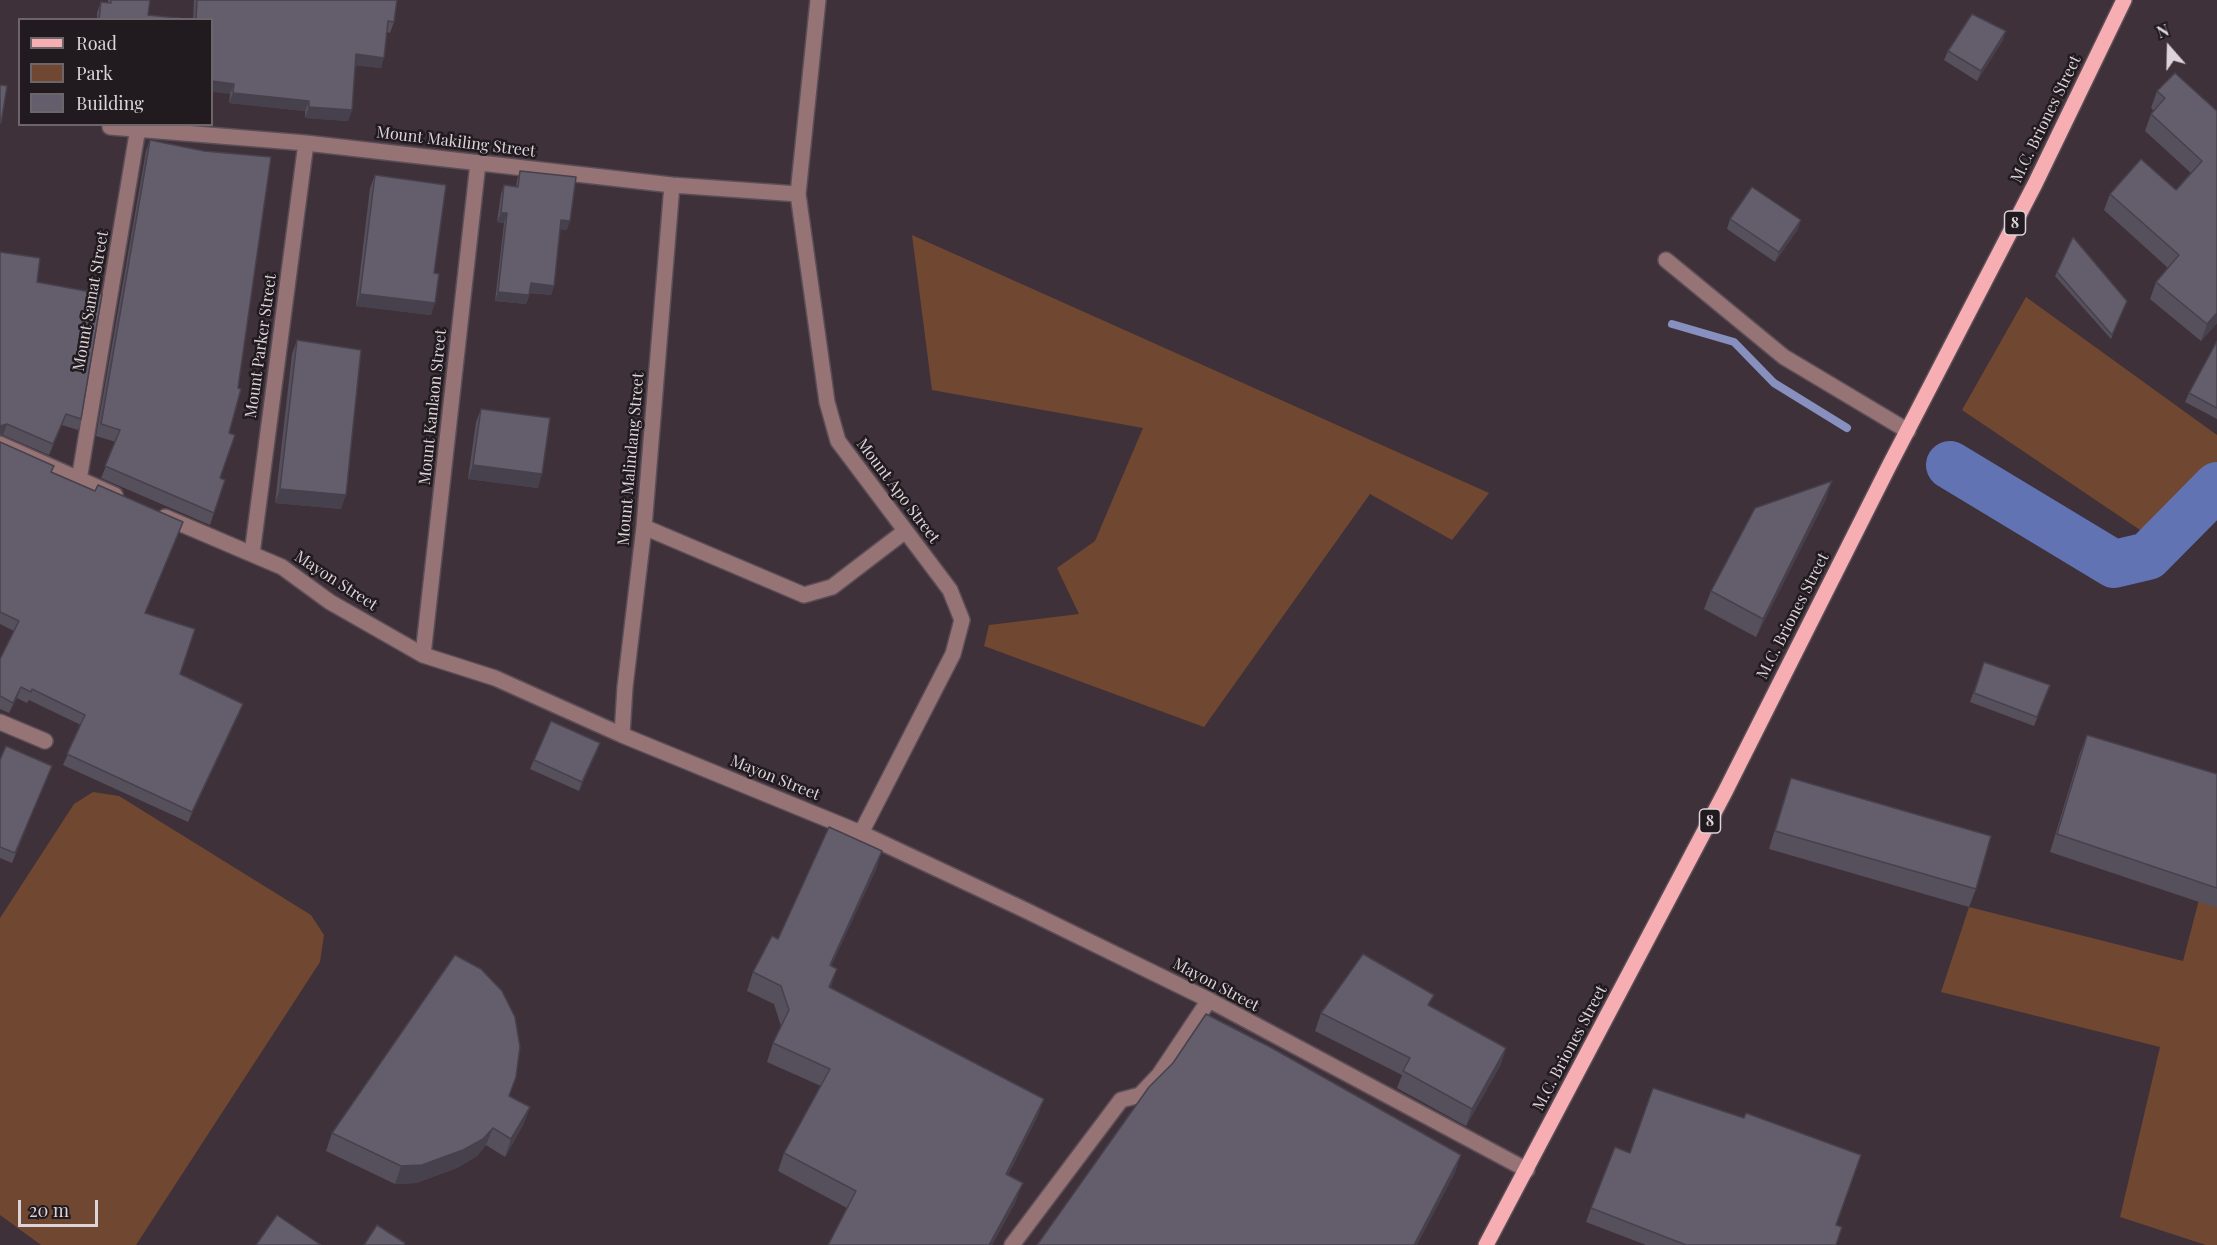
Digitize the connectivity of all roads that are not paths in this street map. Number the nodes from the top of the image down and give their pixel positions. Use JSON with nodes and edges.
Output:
{"nodes":[{"id":1,"x":818,"y":0,"type":"edge"},
{"id":2,"x":2124,"y":0,"type":"edge"},
{"id":3,"x":110,"y":127,"type":"dead end"},
{"id":4,"x":138,"y":128,"type":"junction"},
{"id":5,"x":306,"y":143,"type":"junction"},
{"id":6,"x":478,"y":163,"type":"junction"},
{"id":7,"x":672,"y":185,"type":"junction"},
{"id":8,"x":798,"y":194,"type":"junction"},
{"id":9,"x":1666,"y":260,"type":"dead end"},
{"id":10,"x":1908,"y":431,"type":"junction"},
{"id":11,"x":0,"y":444,"type":"edge"},
{"id":12,"x":79,"y":480,"type":"junction"},
{"id":13,"x":133,"y":503,"type":"edge"},
{"id":14,"x":154,"y":512,"type":"edge"},
{"id":15,"x":644,"y":527,"type":"junction"},
{"id":16,"x":904,"y":532,"type":"junction"},
{"id":17,"x":252,"y":554,"type":"junction"},
{"id":18,"x":423,"y":655,"type":"junction"},
{"id":19,"x":0,"y":722,"type":"edge"},
{"id":20,"x":622,"y":735,"type":"junction"},
{"id":21,"x":45,"y":741,"type":"dead end"},
{"id":22,"x":861,"y":833,"type":"junction"},
{"id":23,"x":1209,"y":1000,"type":"junction"},
{"id":24,"x":1527,"y":1170,"type":"junction"},
{"id":25,"x":1012,"y":1245,"type":"edge"},
{"id":26,"x":1486,"y":1245,"type":"edge"}],
"edges":[{"from":1,"to":8,"type":"street","name":"Mount Apo Street"},
{"from":2,"to":10,"type":"main road","name":"M.C. Briones Street","number":"8"},
{"from":3,"to":4,"type":"street","name":"Mount Makiling Street"},
{"from":4,"to":5,"type":"street","name":"Mount Makiling Street"},
{"from":4,"to":12,"type":"street","name":"Mount Samat Street"},
{"from":5,"to":6,"type":"street","name":"Mount Makiling Street"},
{"from":5,"to":17,"type":"street","name":"Mount Parker Street"},
{"from":6,"to":7,"type":"street","name":"Mount Makiling Street"},
{"from":6,"to":18,"type":"street","name":"Mount Kanlaon Street"},
{"from":7,"to":8,"type":"street","name":"Mount Makiling Street"},
{"from":7,"to":15,"type":"street","name":"Mount Malindang Street"},
{"from":8,"to":16,"type":"street","name":"Mount Apo Street"},
{"from":9,"to":10,"type":"street"},
{"from":10,"to":24,"type":"main road","name":"M.C. Briones Street","number":"8"},
{"from":11,"to":12,"type":"street"},
{"from":12,"to":13,"type":"street"},
{"from":14,"to":17,"type":"street","name":"Mayon Street"},
{"from":15,"to":16,"type":"street"},
{"from":15,"to":20,"type":"street","name":"Mount Malindang Street"},
{"from":16,"to":22,"type":"street","name":"Mount Apo Street"},
{"from":17,"to":18,"type":"street","name":"Mayon Street"},
{"from":18,"to":20,"type":"street","name":"Mayon Street"},
{"from":19,"to":21,"type":"street"},
{"from":20,"to":22,"type":"street","name":"Mayon Street"},
{"from":22,"to":23,"type":"street","name":"Mayon Street"},
{"from":23,"to":24,"type":"street","name":"Mayon Street"},
{"from":23,"to":25,"type":"street"},
{"from":24,"to":26,"type":"main road","name":"M.C. Briones Street","number":"8"}]}
